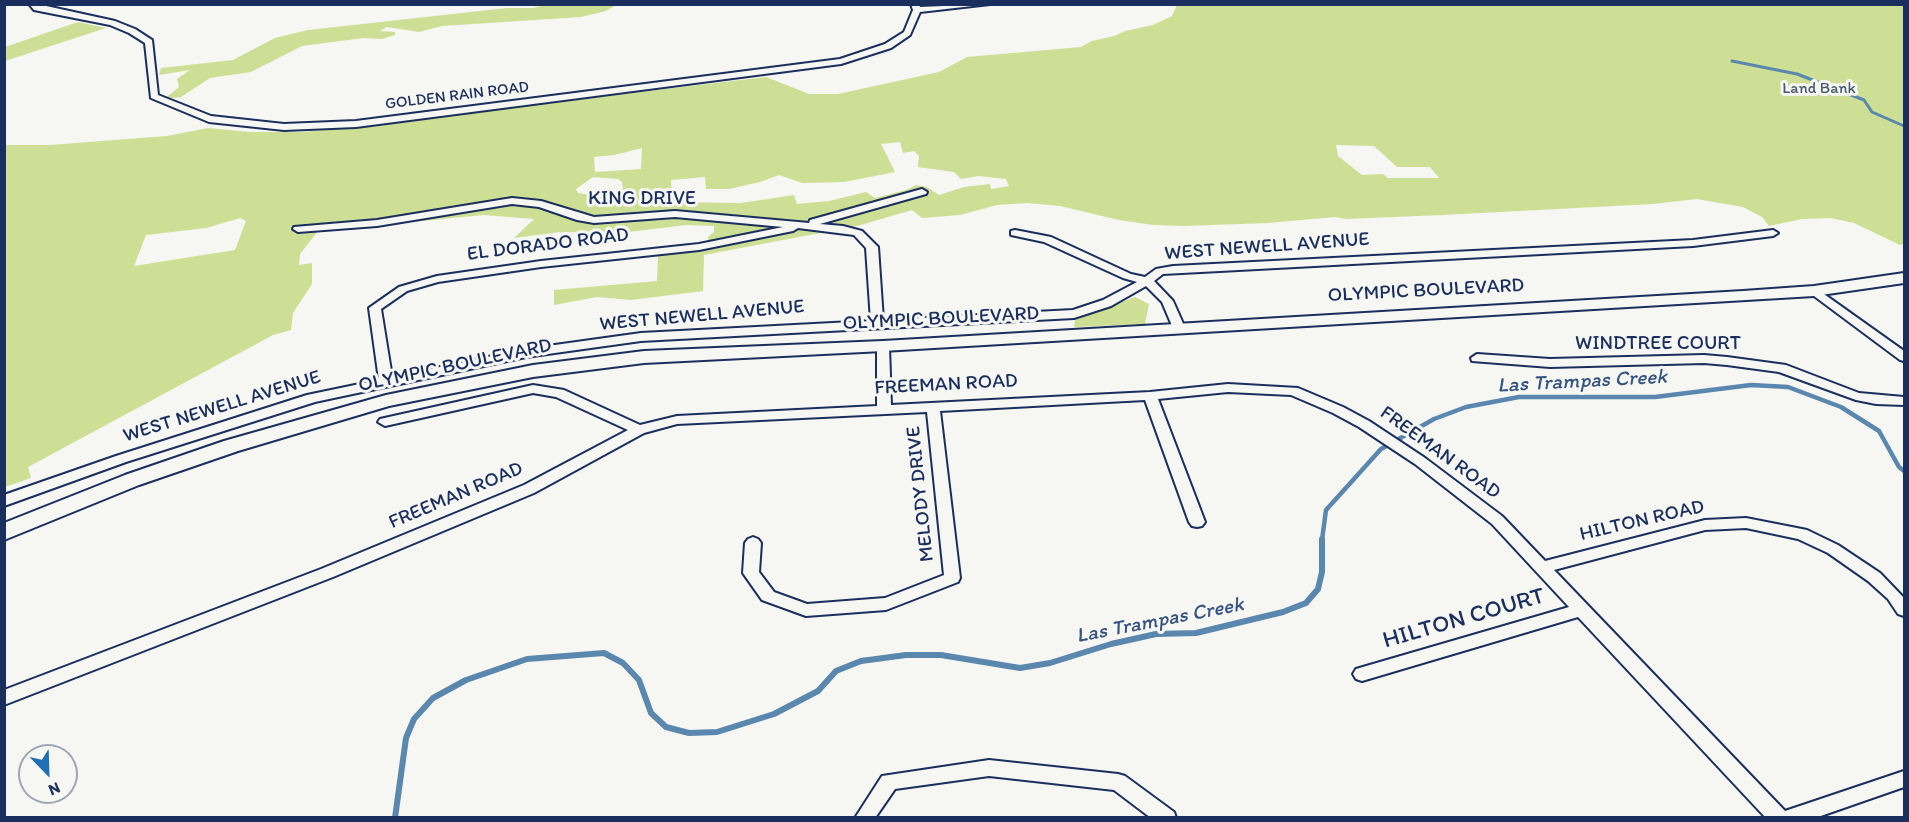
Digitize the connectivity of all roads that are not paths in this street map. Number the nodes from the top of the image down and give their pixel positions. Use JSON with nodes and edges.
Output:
{"nodes":[{"id":1,"x":32,"y":4,"type":"edge"},
{"id":2,"x":987,"y":4,"type":"edge"},
{"id":3,"x":916,"y":7,"type":"edge"},
{"id":4,"x":922,"y":192,"type":"dead end"},
{"id":5,"x":806,"y":225,"type":"junction"},
{"id":6,"x":298,"y":229,"type":"dead end"},
{"id":7,"x":1015,"y":233,"type":"dead end"},
{"id":8,"x":1773,"y":233,"type":"dead end"},
{"id":9,"x":1905,"y":278,"type":"edge"},
{"id":10,"x":1147,"y":281,"type":"junction"},
{"id":11,"x":1814,"y":291,"type":"junction"},
{"id":12,"x":877,"y":323,"type":"junction"},
{"id":13,"x":1179,"y":328,"type":"junction"},
{"id":14,"x":882,"y":346,"type":"junction"},
{"id":15,"x":1905,"y":357,"type":"edge"},
{"id":16,"x":1477,"y":358,"type":"dead end"},
{"id":17,"x":386,"y":381,"type":"junction"},
{"id":18,"x":1150,"y":396,"type":"junction"},
{"id":19,"x":1905,"y":401,"type":"edge"},
{"id":20,"x":933,"y":407,"type":"junction"},
{"id":21,"x":884,"y":409,"type":"junction"},
{"id":22,"x":385,"y":422,"type":"dead end"},
{"id":23,"x":639,"y":430,"type":"junction"},
{"id":24,"x":4,"y":501,"type":"edge"},
{"id":25,"x":1197,"y":522,"type":"dead end"},
{"id":26,"x":4,"y":532,"type":"edge"},
{"id":27,"x":753,"y":543,"type":"dead end"},
{"id":28,"x":1542,"y":567,"type":"junction"},
{"id":29,"x":1580,"y":610,"type":"junction"},
{"id":30,"x":1905,"y":610,"type":"edge"},
{"id":31,"x":1362,"y":674,"type":"dead end"},
{"id":32,"x":4,"y":698,"type":"edge"},
{"id":33,"x":1905,"y":779,"type":"edge"},
{"id":34,"x":864,"y":818,"type":"edge"},
{"id":35,"x":1167,"y":818,"type":"edge"},
{"id":36,"x":1779,"y":818,"type":"edge"},
{"id":37,"x":1788,"y":818,"type":"edge"}],
"edges":[{"from":1,"to":3,"type":"street","name":"GOLDEN RAIN ROAD"},
{"from":2,"to":3,"type":"street"},
{"from":4,"to":5,"type":"street"},
{"from":5,"to":6,"type":"street","name":"KING DRIVE"},
{"from":5,"to":12,"type":"street","name":"KING DRIVE"},
{"from":5,"to":17,"type":"street","name":"EL DORADO ROAD"},
{"from":7,"to":10,"type":"street"},
{"from":8,"to":10,"type":"street","name":"WEST NEWELL AVENUE"},
{"from":9,"to":11,"type":"main road","name":"OLYMPIC BOULEVARD"},
{"from":10,"to":12,"type":"street","name":"WEST NEWELL AVENUE"},
{"from":10,"to":13,"type":"street"},
{"from":11,"to":13,"type":"main road","name":"OLYMPIC BOULEVARD"},
{"from":11,"to":15,"type":"street"},
{"from":12,"to":17,"type":"street","name":"WEST NEWELL AVENUE"},
{"from":13,"to":14,"type":"main road","name":"OLYMPIC BOULEVARD"},
{"from":14,"to":21,"type":"street"},
{"from":14,"to":26,"type":"main road","name":"OLYMPIC BOULEVARD"},
{"from":16,"to":19,"type":"street","name":"WINDTREE COURT"},
{"from":17,"to":24,"type":"street","name":"WEST NEWELL AVENUE"},
{"from":18,"to":20,"type":"street","name":"FREEMAN ROAD"},
{"from":18,"to":25,"type":"street"},
{"from":18,"to":28,"type":"street","name":"FREEMAN ROAD"},
{"from":20,"to":21,"type":"street","name":"FREEMAN ROAD"},
{"from":20,"to":27,"type":"street","name":"MELODY DRIVE"},
{"from":21,"to":23,"type":"street","name":"FREEMAN ROAD"},
{"from":22,"to":23,"type":"street"},
{"from":23,"to":32,"type":"street","name":"FREEMAN ROAD"},
{"from":28,"to":29,"type":"street","name":"FREEMAN ROAD"},
{"from":28,"to":30,"type":"street","name":"HILTON ROAD"},
{"from":29,"to":31,"type":"street","name":"HILTON COURT"},
{"from":29,"to":36,"type":"street","name":"FREEMAN ROAD"},
{"from":33,"to":37,"type":"street"},
{"from":34,"to":35,"type":"street"}]}
